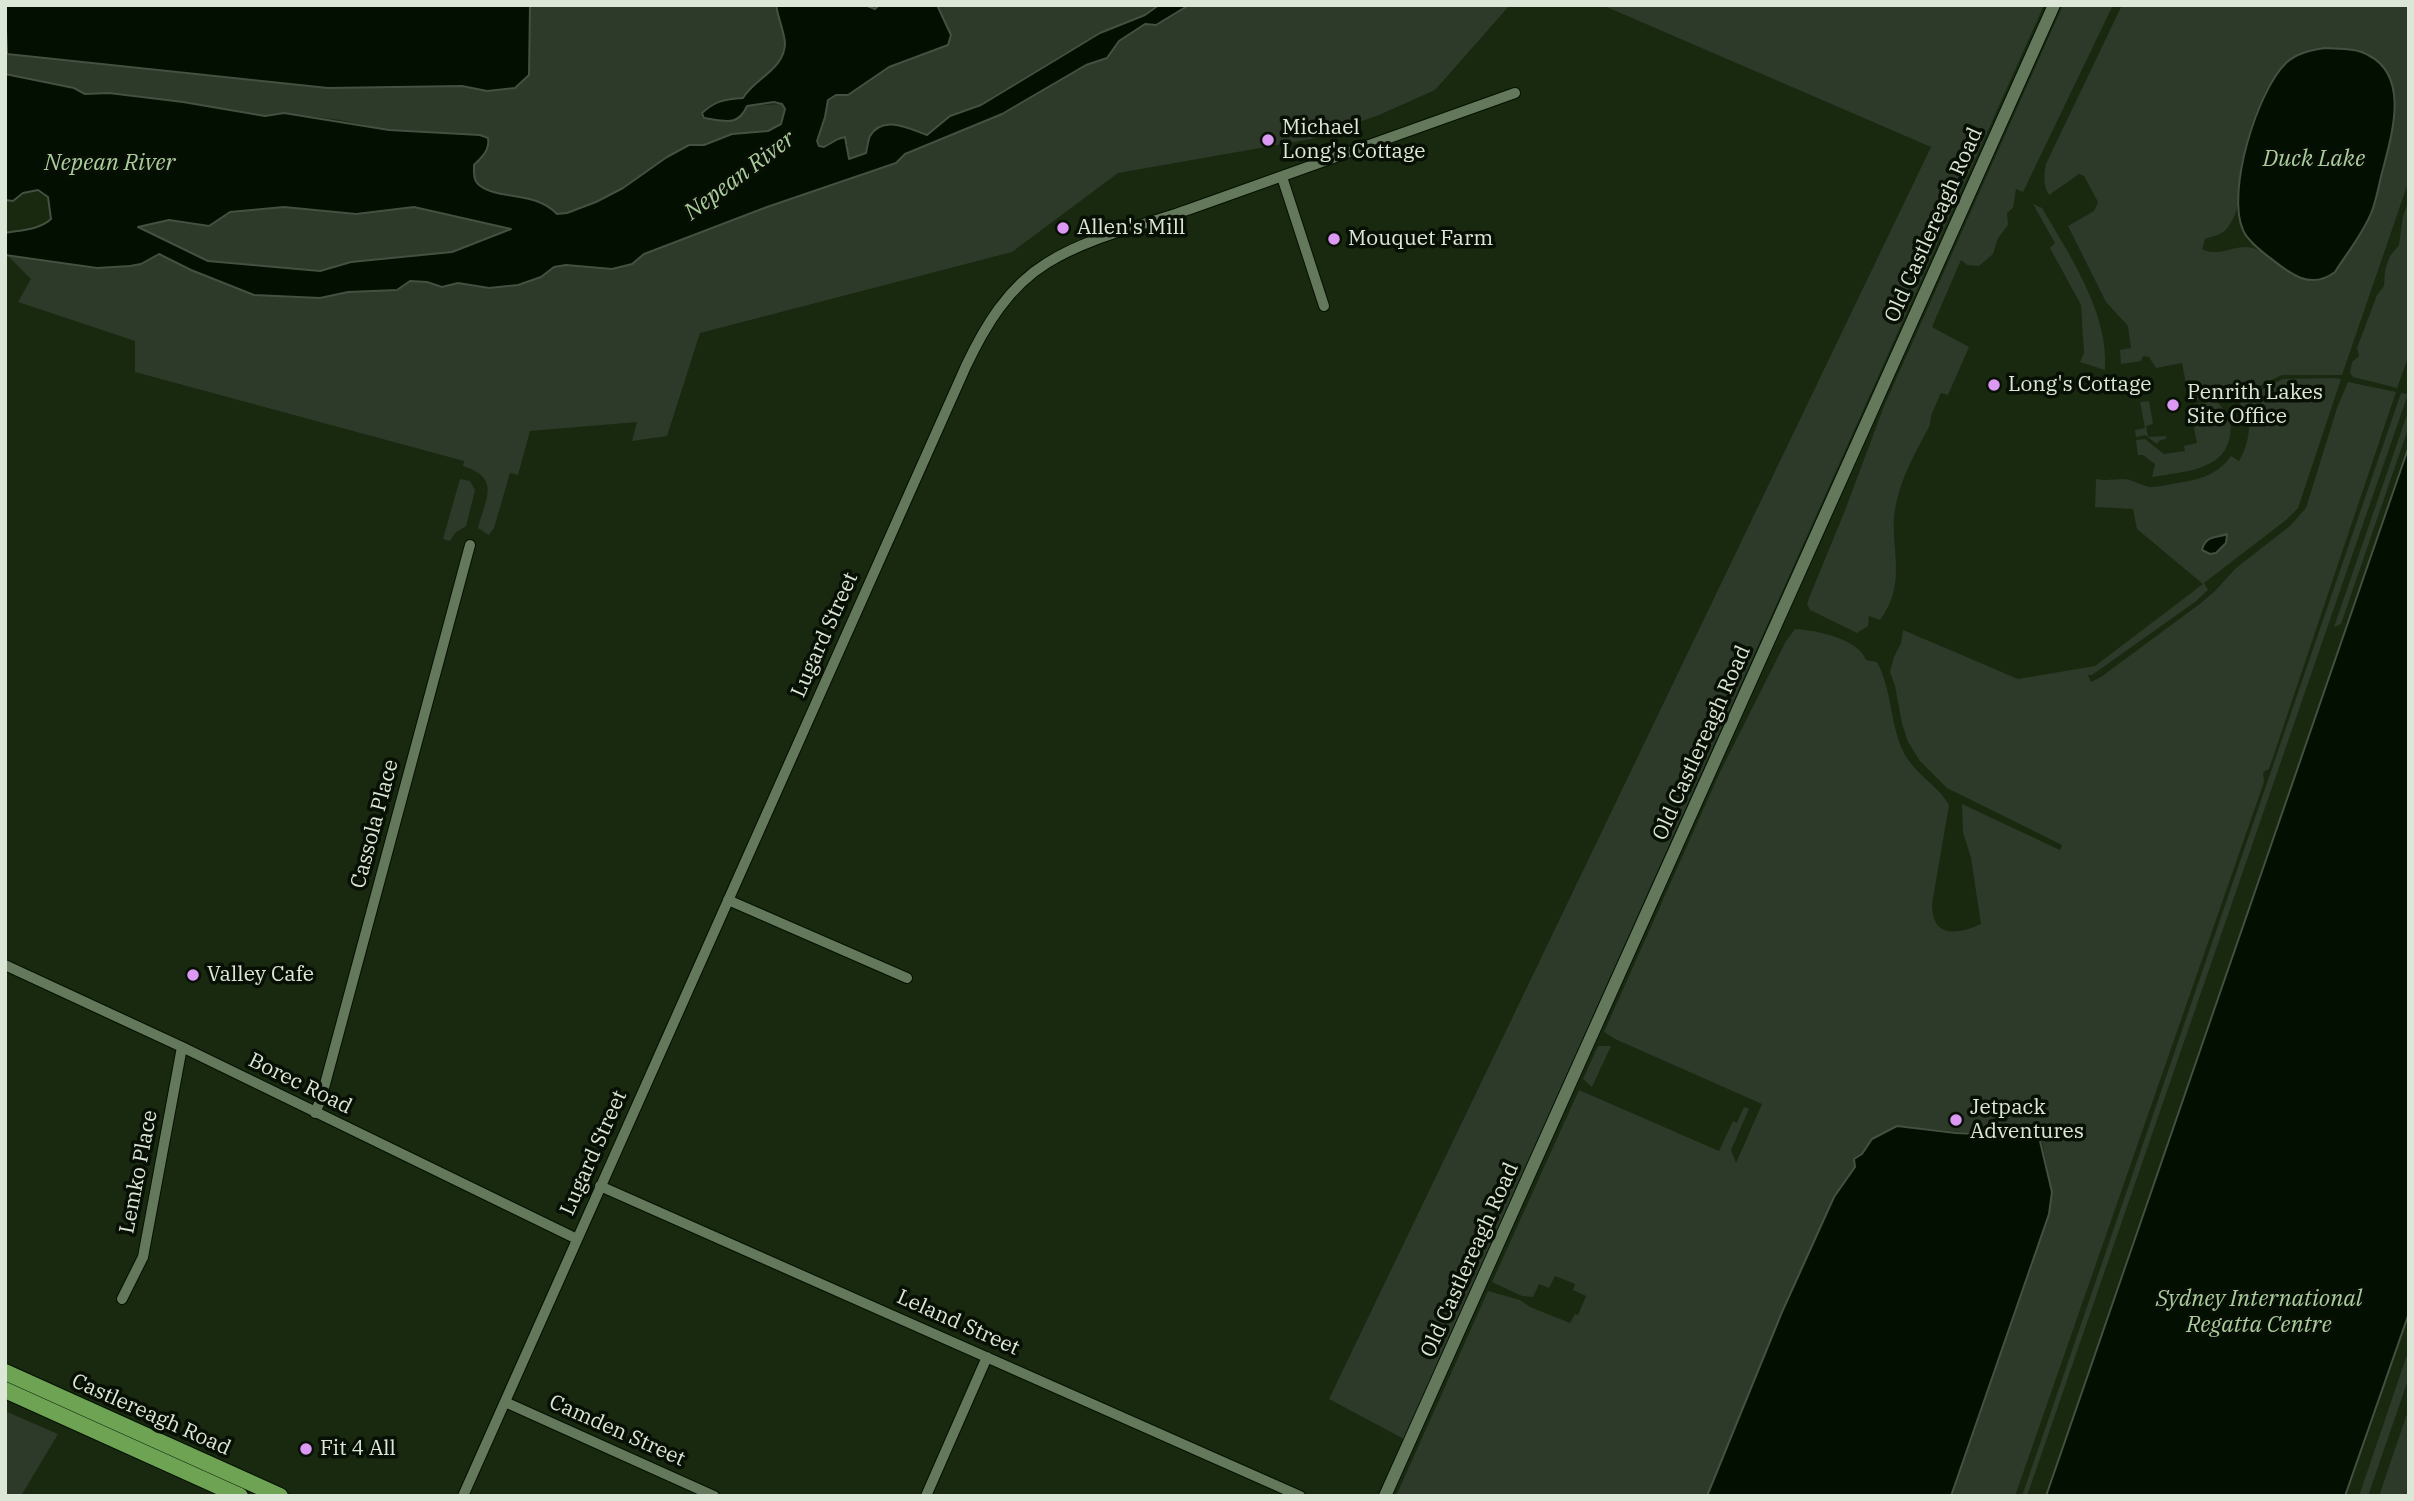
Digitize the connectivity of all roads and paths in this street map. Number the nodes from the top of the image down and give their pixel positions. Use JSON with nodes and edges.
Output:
{"nodes":[{"id":1,"x":2054,"y":5,"type":"edge"},
{"id":2,"x":1515,"y":93,"type":"dead end"},
{"id":3,"x":1282,"y":177,"type":"junction"},
{"id":4,"x":1324,"y":306,"type":"dead end"},
{"id":5,"x":470,"y":545,"type":"dead end"},
{"id":6,"x":729,"y":900,"type":"junction"},
{"id":7,"x":5,"y":965,"type":"edge"},
{"id":8,"x":907,"y":978,"type":"dead end"},
{"id":9,"x":183,"y":1047,"type":"junction"},
{"id":10,"x":315,"y":1113,"type":"junction"},
{"id":11,"x":600,"y":1186,"type":"junction"},
{"id":12,"x":577,"y":1239,"type":"junction"},
{"id":13,"x":122,"y":1299,"type":"dead end"},
{"id":14,"x":987,"y":1357,"type":"junction"},
{"id":15,"x":5,"y":1372,"type":"edge"},
{"id":16,"x":5,"y":1390,"type":"edge"},
{"id":17,"x":505,"y":1402,"type":"junction"},
{"id":18,"x":240,"y":1496,"type":"edge"},
{"id":19,"x":280,"y":1496,"type":"edge"},
{"id":20,"x":463,"y":1496,"type":"edge"},
{"id":21,"x":715,"y":1496,"type":"edge"},
{"id":22,"x":926,"y":1496,"type":"edge"},
{"id":23,"x":1300,"y":1496,"type":"edge"},
{"id":24,"x":1385,"y":1496,"type":"edge"}],
"edges":[{"from":1,"to":24,"type":"street","name":"Old Castlereagh Road"},
{"from":2,"to":3,"type":"street","name":"Lugard Street"},
{"from":3,"to":4,"type":"street"},
{"from":3,"to":6,"type":"street","name":"Lugard Street"},
{"from":5,"to":10,"type":"street","name":"Cassola Place"},
{"from":6,"to":8,"type":"street"},
{"from":6,"to":11,"type":"street","name":"Lugard Street"},
{"from":7,"to":9,"type":"street","name":"Borec Road"},
{"from":9,"to":10,"type":"street","name":"Borec Road"},
{"from":9,"to":13,"type":"street","name":"Lemko Place"},
{"from":10,"to":12,"type":"street","name":"Borec Road"},
{"from":11,"to":12,"type":"street","name":"Lugard Street"},
{"from":11,"to":14,"type":"street","name":"Leland Street"},
{"from":12,"to":17,"type":"street","name":"Lugard Street"},
{"from":14,"to":22,"type":"street"},
{"from":14,"to":23,"type":"street","name":"Leland Street"},
{"from":15,"to":19,"type":"main road","name":"Castlereagh Road"},
{"from":16,"to":18,"type":"main road","name":"Castlereagh Road"},
{"from":17,"to":20,"type":"street","name":"Lugard Street"},
{"from":17,"to":21,"type":"street","name":"Camden Street"}]}
